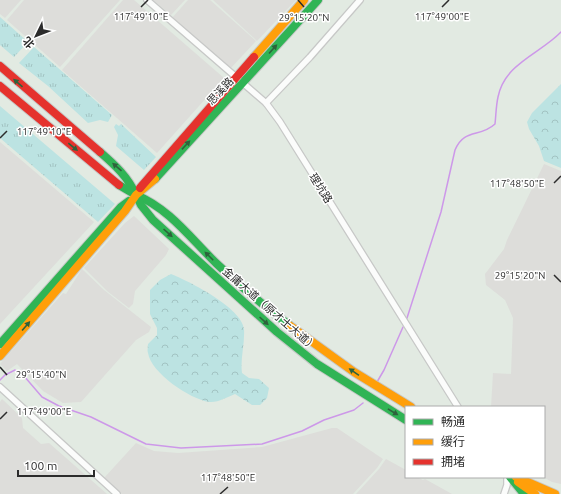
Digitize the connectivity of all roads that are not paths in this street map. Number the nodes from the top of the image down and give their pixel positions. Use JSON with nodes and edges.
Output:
{"nodes":[{"id":1,"x":147,"y":0,"type":"edge"},
{"id":2,"x":304,"y":0,"type":"edge"},
{"id":3,"x":318,"y":0,"type":"edge"},
{"id":4,"x":360,"y":0,"type":"edge"},
{"id":5,"x":0,"y":66,"type":"edge"},
{"id":6,"x":239,"y":81,"type":"junction"},
{"id":7,"x":0,"y":86,"type":"edge"},
{"id":8,"x":266,"y":103,"type":"junction"},
{"id":9,"x":136,"y":195,"type":"junction"},
{"id":10,"x":0,"y":344,"type":"edge"},
{"id":11,"x":0,"y":356,"type":"edge"},
{"id":12,"x":0,"y":387,"type":"edge"},
{"id":13,"x":376,"y":387,"type":"junction"},
{"id":14,"x":370,"y":397,"type":"junction"},
{"id":15,"x":409,"y":406,"type":"edge"},
{"id":16,"x":457,"y":406,"type":"edge"},
{"id":17,"x":405,"y":419,"type":"edge"},
{"id":18,"x":506,"y":478,"type":"edge"},
{"id":19,"x":512,"y":478,"type":"edge"},
{"id":20,"x":512,"y":478,"type":"edge"},
{"id":21,"x":519,"y":478,"type":"edge"},
{"id":22,"x":554,"y":492,"type":"edge"},
{"id":23,"x":117,"y":494,"type":"edge"},
{"id":24,"x":504,"y":494,"type":"edge"},
{"id":25,"x":524,"y":494,"type":"edge"},
{"id":26,"x":535,"y":494,"type":"edge"}],
"edges":[{"from":1,"to":6,"type":"street","name":"理坑路"},
{"from":2,"to":6,"type":"main road","name":"思溪路"},
{"from":6,"to":3,"type":"main road","name":"思溪路","one_way":true},
{"from":4,"to":8,"type":"street"},
{"from":9,"to":5,"type":"main road","name":"金庸大道（原才士大道）","one_way":true},
{"from":6,"to":8,"type":"street","name":"理坑路"},
{"from":6,"to":9,"type":"main road","name":"思溪路"},
{"from":7,"to":9,"type":"main road","name":"金庸大道（原才士大道）","one_way":true},
{"from":8,"to":16,"type":"street","name":"理坑路"},
{"from":9,"to":10,"type":"main road","name":"思溪路"},
{"from":11,"to":9,"type":"main road","name":"思溪路","one_way":true},
{"from":13,"to":9,"type":"main road","name":"金庸大道（原才士大道）","one_way":true},
{"from":9,"to":14,"type":"main road","name":"金庸大道（原才士大道）","one_way":true},
{"from":12,"to":23,"type":"street"},
{"from":13,"to":14,"type":"main road"},
{"from":13,"to":15,"type":"main road","name":"金庸大道（原才士大道）"},
{"from":14,"to":17,"type":"main road","name":"金庸大道（原才士大道）","one_way":true},
{"from":18,"to":24,"type":"street"},
{"from":19,"to":25,"type":"main road"},
{"from":20,"to":26,"type":"main road"},
{"from":21,"to":22,"type":"main road"}]}
